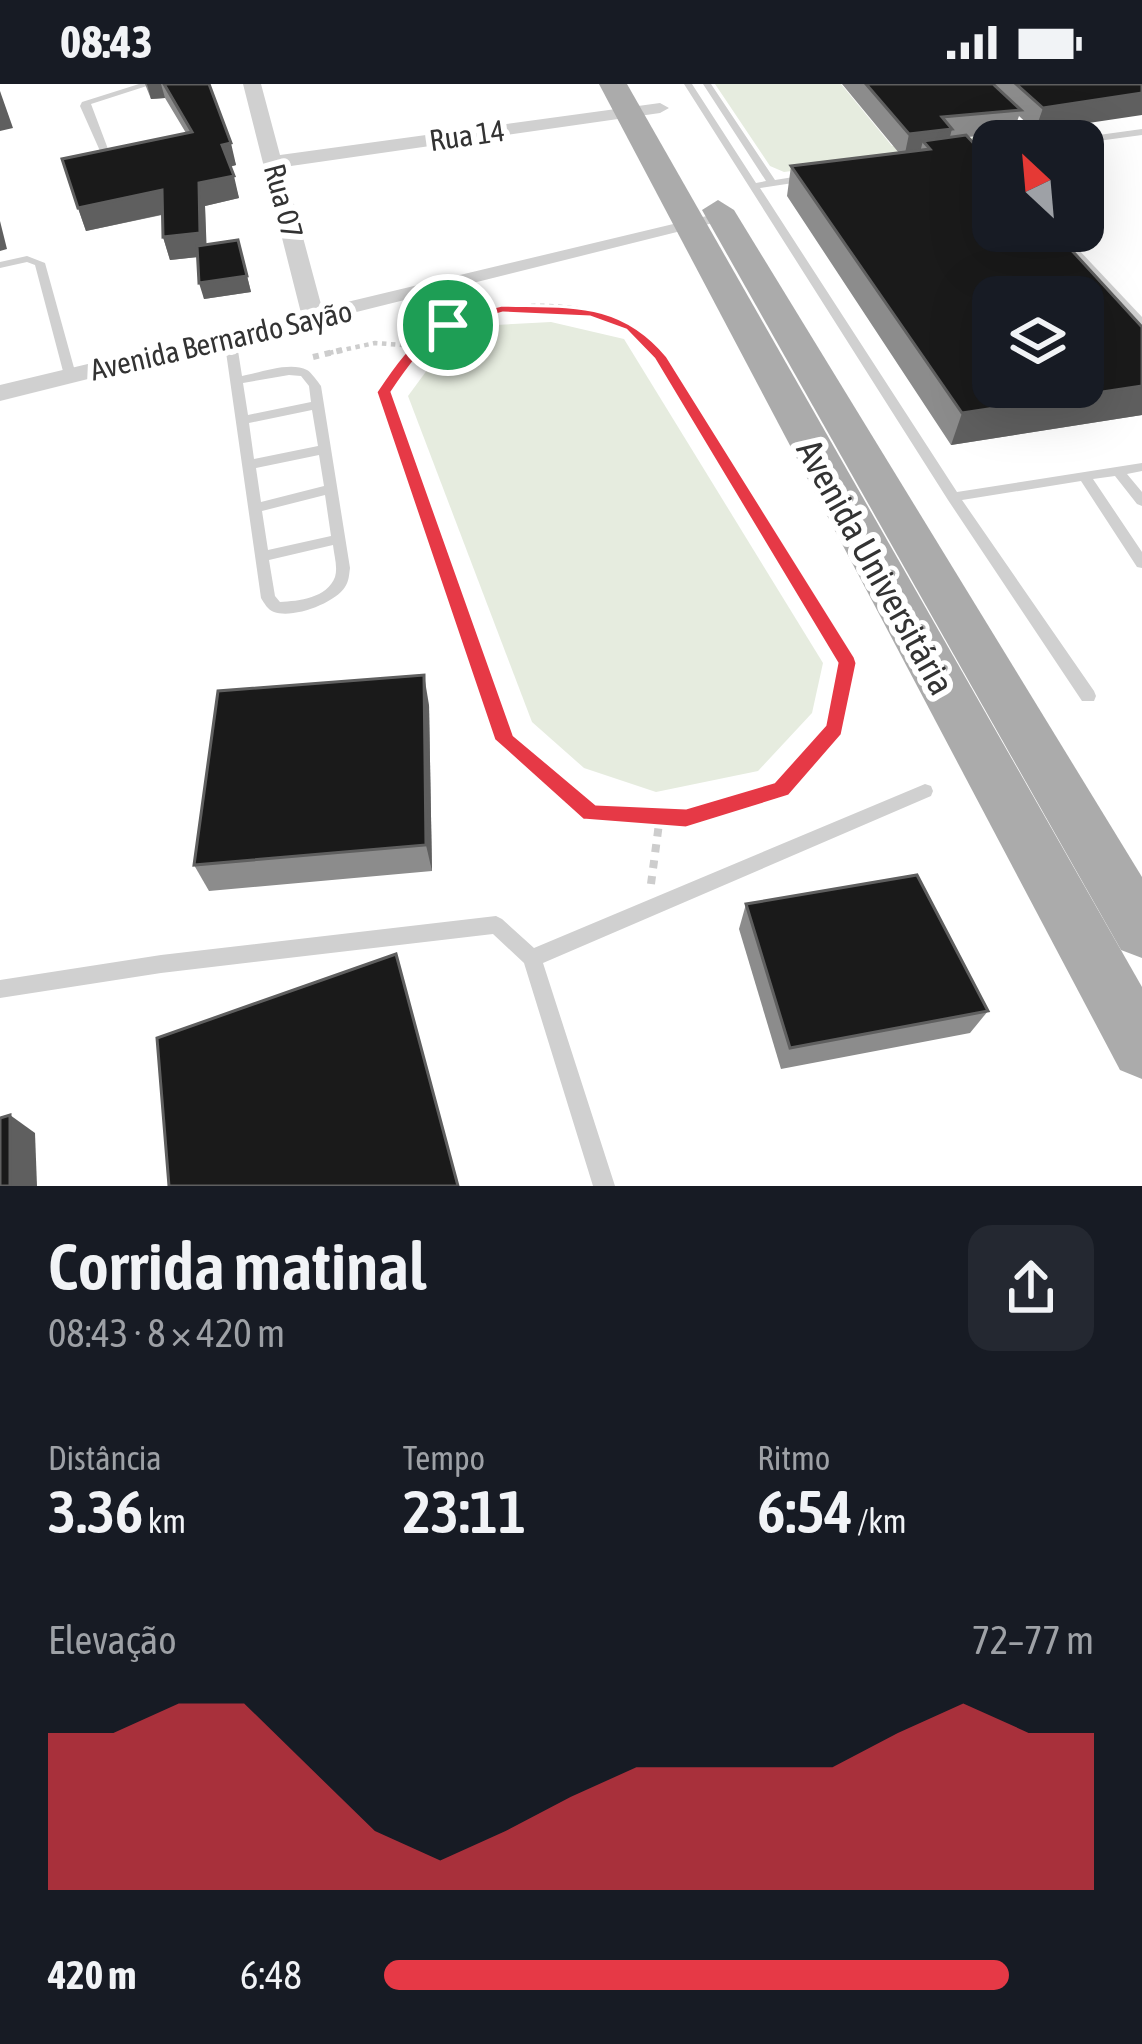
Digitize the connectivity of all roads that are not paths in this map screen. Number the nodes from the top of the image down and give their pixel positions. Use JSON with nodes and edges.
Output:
{"nodes":[{"id":1,"x":149,"y":84,"type":"edge"},
{"id":2,"x":252,"y":84,"type":"edge"},
{"id":3,"x":707,"y":84,"type":"edge"},
{"id":4,"x":973,"y":84,"type":"edge"},
{"id":5,"x":121,"y":86,"type":"edge"},
{"id":6,"x":647,"y":95,"type":"edge"},
{"id":7,"x":1012,"y":120,"type":"edge"},
{"id":8,"x":1142,"y":132,"type":"edge"},
{"id":9,"x":1104,"y":137,"type":"edge"},
{"id":10,"x":104,"y":148,"type":"edge"},
{"id":11,"x":972,"y":155,"type":"edge"},
{"id":12,"x":960,"y":157,"type":"edge"},
{"id":13,"x":274,"y":162,"type":"junction"},
{"id":14,"x":819,"y":176,"type":"edge"},
{"id":15,"x":772,"y":183,"type":"junction"},
{"id":16,"x":755,"y":186,"type":"junction"},
{"id":17,"x":706,"y":222,"type":"junction"},
{"id":18,"x":1075,"y":252,"type":"edge"},
{"id":19,"x":0,"y":265,"type":"edge"},
{"id":20,"x":314,"y":319,"type":"junction"},
{"id":21,"x":1142,"y":324,"type":"edge"},
{"id":22,"x":230,"y":338,"type":"junction"},
{"id":23,"x":70,"y":375,"type":"junction"},
{"id":24,"x":239,"y":380,"type":"junction"},
{"id":25,"x":0,"y":393,"type":"edge"},
{"id":26,"x":318,"y":405,"type":"junction"},
{"id":27,"x":245,"y":420,"type":"junction"},
{"id":28,"x":325,"y":448,"type":"junction"},
{"id":29,"x":251,"y":464,"type":"junction"},
{"id":30,"x":1142,"y":467,"type":"edge"},
{"id":31,"x":1118,"y":471,"type":"junction"},
{"id":32,"x":1084,"y":476,"type":"junction"},
{"id":33,"x":331,"y":489,"type":"junction"},
{"id":34,"x":952,"y":496,"type":"junction"},
{"id":35,"x":1142,"y":501,"type":"edge"},
{"id":36,"x":257,"y":508,"type":"junction"},
{"id":37,"x":339,"y":538,"type":"junction"},
{"id":38,"x":263,"y":556,"type":"junction"},
{"id":39,"x":1142,"y":563,"type":"edge"},
{"id":40,"x":1088,"y":696,"type":"dead end"},
{"id":41,"x":925,"y":791,"type":"dead end"},
{"id":42,"x":1142,"y":930,"type":"edge"},
{"id":43,"x":1077,"y":933,"type":"junction"},
{"id":44,"x":1142,"y":947,"type":"edge"},
{"id":45,"x":532,"y":958,"type":"junction"},
{"id":46,"x":0,"y":989,"type":"edge"},
{"id":47,"x":1142,"y":1048,"type":"edge"},
{"id":48,"x":604,"y":1186,"type":"edge"}],
"edges":[{"from":1,"to":5,"type":"lane"},
{"from":2,"to":13,"type":"street","name":"Rua 07"},
{"from":3,"to":15,"type":"lane"},
{"from":4,"to":7,"type":"lane"},
{"from":5,"to":10,"type":"lane"},
{"from":6,"to":13,"type":"street","name":"Rua 14"},
{"from":6,"to":16,"type":"lane"},
{"from":6,"to":17,"type":"main road","name":"Avenida Universitária"},
{"from":8,"to":9,"type":"lane"},
{"from":11,"to":12,"type":"lane"},
{"from":13,"to":20,"type":"street","name":"Rua 07"},
{"from":14,"to":15,"type":"lane"},
{"from":15,"to":16,"type":"lane"},
{"from":16,"to":34,"type":"lane"},
{"from":17,"to":20,"type":"street","name":"Avenida Bernardo Sayão"},
{"from":17,"to":42,"type":"main road","name":"Avenida Universitária"},
{"from":17,"to":43,"type":"main road","name":"Avenida Universitária"},
{"from":18,"to":21,"type":"lane"},
{"from":19,"to":23,"type":"lane"},
{"from":20,"to":22,"type":"street","name":"Avenida Bernardo Sayão"},
{"from":22,"to":23,"type":"street","name":"Avenida Bernardo Sayão"},
{"from":22,"to":24,"type":"lane"},
{"from":23,"to":25,"type":"street","name":"Avenida Bernardo Sayão"},
{"from":24,"to":26,"type":"lane"},
{"from":24,"to":27,"type":"lane"},
{"from":26,"to":27,"type":"lane"},
{"from":26,"to":28,"type":"lane"},
{"from":27,"to":29,"type":"lane"},
{"from":28,"to":29,"type":"lane"},
{"from":28,"to":33,"type":"lane"},
{"from":29,"to":36,"type":"lane"},
{"from":30,"to":31,"type":"lane"},
{"from":31,"to":32,"type":"lane"},
{"from":31,"to":35,"type":"lane"},
{"from":32,"to":34,"type":"lane"},
{"from":32,"to":39,"type":"lane"},
{"from":33,"to":36,"type":"lane"},
{"from":33,"to":37,"type":"lane"},
{"from":34,"to":40,"type":"lane"},
{"from":36,"to":38,"type":"lane"},
{"from":37,"to":38,"type":"lane"},
{"from":37,"to":38,"type":"lane"},
{"from":41,"to":45,"type":"lane"},
{"from":43,"to":44,"type":"main road"},
{"from":43,"to":47,"type":"main road","name":"Avenida Universitária"},
{"from":45,"to":46,"type":"lane"},
{"from":45,"to":48,"type":"lane"}]}
